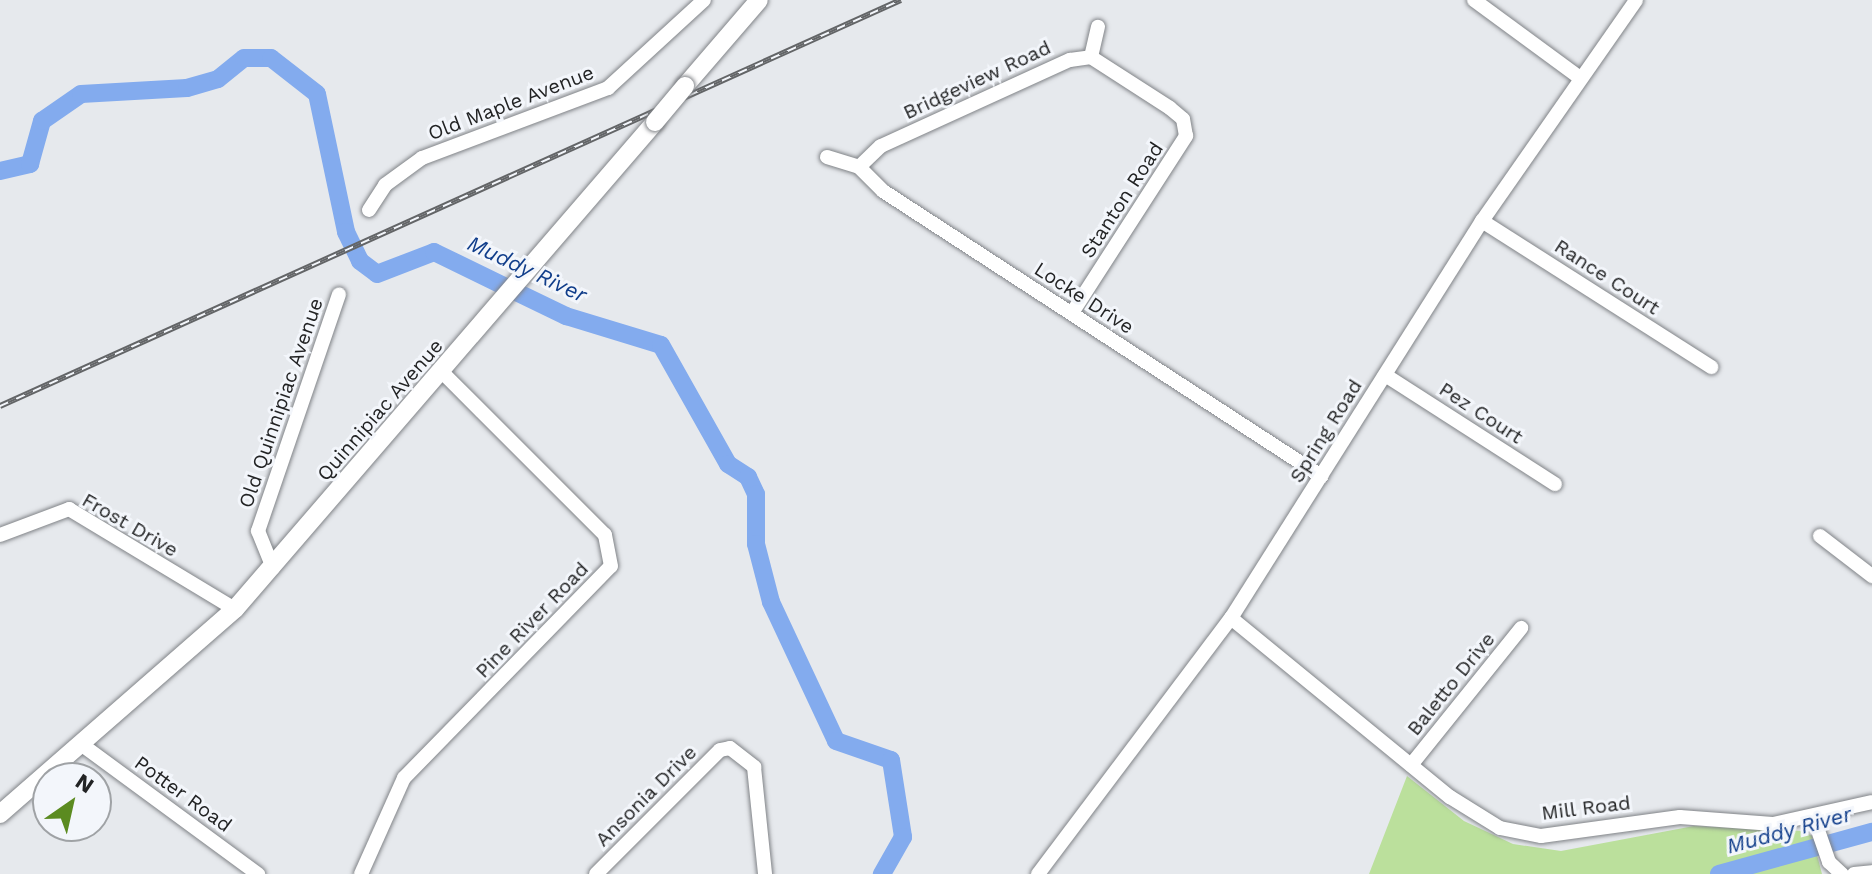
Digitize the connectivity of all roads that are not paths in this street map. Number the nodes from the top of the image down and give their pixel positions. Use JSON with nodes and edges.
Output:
{"nodes":[{"id":1,"x":704,"y":0,"type":"edge"},
{"id":2,"x":759,"y":0,"type":"edge"},
{"id":3,"x":1474,"y":0,"type":"edge"},
{"id":4,"x":1636,"y":0,"type":"edge"},
{"id":5,"x":1098,"y":27,"type":"dead end"},
{"id":6,"x":1091,"y":57,"type":"junction"},
{"id":7,"x":1579,"y":77,"type":"junction"},
{"id":8,"x":827,"y":157,"type":"dead end"},
{"id":9,"x":859,"y":167,"type":"junction"},
{"id":10,"x":369,"y":210,"type":"dead end"},
{"id":11,"x":1482,"y":221,"type":"junction"},
{"id":12,"x":339,"y":295,"type":"dead end"},
{"id":13,"x":1072,"y":313,"type":"junction"},
{"id":14,"x":1711,"y":367,"type":"dead end"},
{"id":15,"x":442,"y":372,"type":"junction"},
{"id":16,"x":1385,"y":375,"type":"junction"},
{"id":17,"x":1321,"y":476,"type":"junction"},
{"id":18,"x":1555,"y":484,"type":"dead end"},
{"id":19,"x":0,"y":535,"type":"edge"},
{"id":20,"x":1820,"y":536,"type":"dead end"},
{"id":21,"x":273,"y":568,"type":"junction"},
{"id":22,"x":1872,"y":576,"type":"edge"},
{"id":23,"x":235,"y":609,"type":"junction"},
{"id":24,"x":1231,"y":618,"type":"junction"},
{"id":25,"x":1521,"y":628,"type":"dead end"},
{"id":26,"x":85,"y":747,"type":"junction"},
{"id":27,"x":1411,"y":765,"type":"junction"},
{"id":28,"x":1872,"y":802,"type":"edge"},
{"id":29,"x":0,"y":814,"type":"edge"},
{"id":30,"x":1813,"y":816,"type":"junction"},
{"id":31,"x":1872,"y":872,"type":"edge"},
{"id":32,"x":258,"y":874,"type":"edge"},
{"id":33,"x":361,"y":874,"type":"edge"},
{"id":34,"x":596,"y":874,"type":"edge"},
{"id":35,"x":765,"y":874,"type":"edge"},
{"id":36,"x":1038,"y":874,"type":"edge"},
{"id":37,"x":1839,"y":874,"type":"edge"},
{"id":38,"x":1854,"y":874,"type":"edge"}],
"edges":[{"from":1,"to":10,"type":"street","name":"Old Maple Avenue"},
{"from":2,"to":15,"type":"main road","name":"Quinnipiac Avenue","bridge":true},
{"from":3,"to":7,"type":"street"},
{"from":4,"to":7,"type":"street","name":"Spring Road"},
{"from":5,"to":6,"type":"street"},
{"from":6,"to":9,"type":"street","name":"Bridgeview Road"},
{"from":6,"to":13,"type":"street","name":"Stanton Road"},
{"from":7,"to":11,"type":"street","name":"Spring Road"},
{"from":8,"to":9,"type":"street","name":"Locke Drive"},
{"from":9,"to":13,"type":"street","name":"Locke Drive"},
{"from":11,"to":14,"type":"street","name":"Rance Court"},
{"from":11,"to":16,"type":"street","name":"Spring Road"},
{"from":12,"to":21,"type":"street","name":"Old Quinnipiac Avenue"},
{"from":13,"to":17,"type":"street","name":"Locke Drive"},
{"from":15,"to":21,"type":"main road","name":"Quinnipiac Avenue"},
{"from":15,"to":33,"type":"street","name":"Pine River Road"},
{"from":16,"to":17,"type":"street","name":"Spring Road"},
{"from":16,"to":18,"type":"street","name":"Pez Court"},
{"from":17,"to":24,"type":"street","name":"Spring Road"},
{"from":19,"to":23,"type":"street","name":"Frost Drive"},
{"from":20,"to":22,"type":"street"},
{"from":21,"to":23,"type":"main road","name":"Quinnipiac Avenue"},
{"from":23,"to":26,"type":"main road","name":"Quinnipiac Avenue"},
{"from":24,"to":27,"type":"street","name":"Mill Road"},
{"from":24,"to":36,"type":"street","name":"Spring Road"},
{"from":25,"to":27,"type":"street","name":"Baletto Drive"},
{"from":26,"to":29,"type":"main road","name":"Quinnipiac Avenue"},
{"from":26,"to":32,"type":"street","name":"Potter Road"},
{"from":27,"to":30,"type":"street","name":"Mill Road"},
{"from":28,"to":30,"type":"street","name":"Mill Road"},
{"from":30,"to":37,"type":"street"},
{"from":31,"to":38,"type":"street"},
{"from":34,"to":35,"type":"street","name":"Ansonia Drive"}]}
